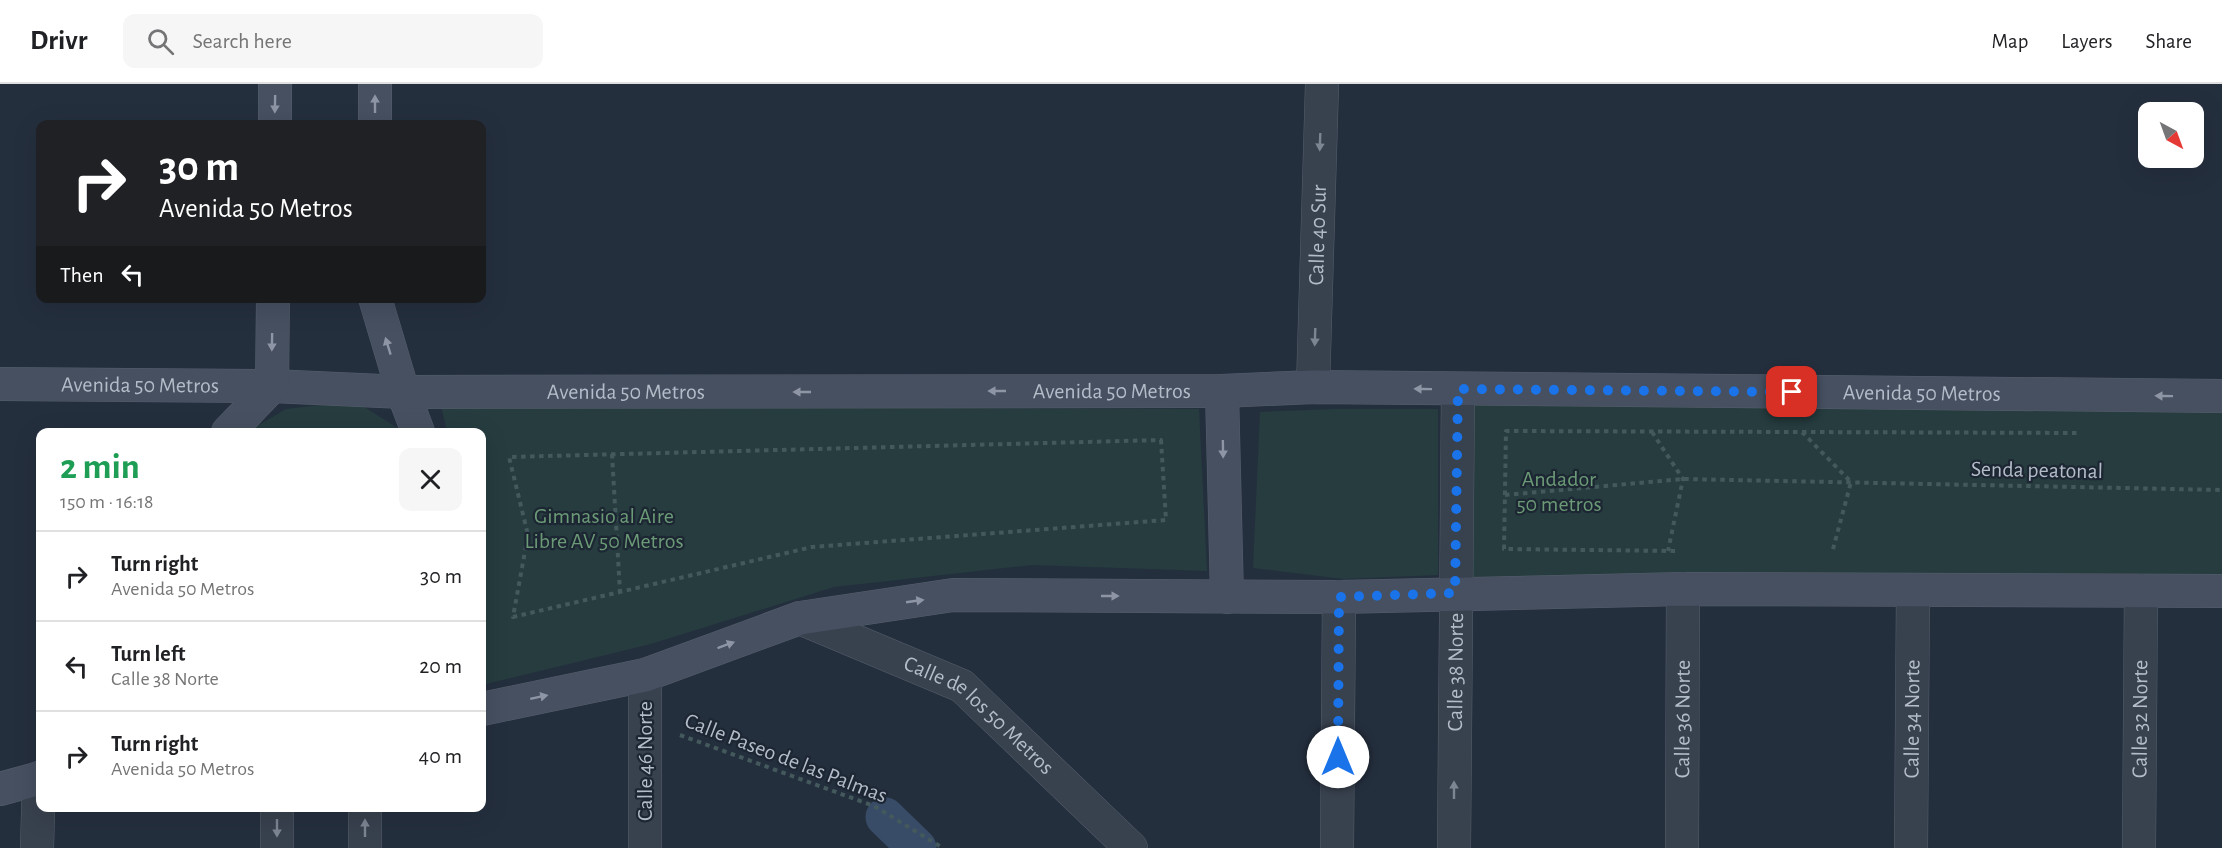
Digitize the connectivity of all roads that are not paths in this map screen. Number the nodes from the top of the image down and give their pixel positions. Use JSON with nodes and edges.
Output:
{"nodes":[{"id":1,"x":275,"y":84,"type":"edge"},
{"id":2,"x":375,"y":84,"type":"edge"},
{"id":3,"x":1322,"y":84,"type":"edge"},
{"id":4,"x":275,"y":120,"type":"edge"},
{"id":5,"x":375,"y":120,"type":"edge"},
{"id":6,"x":273,"y":303,"type":"edge"},
{"id":7,"x":376,"y":303,"type":"edge"},
{"id":8,"x":0,"y":384,"type":"edge"},
{"id":9,"x":272,"y":386,"type":"junction"},
{"id":10,"x":1313,"y":387,"type":"junction"},
{"id":11,"x":1458,"y":389,"type":"junction"},
{"id":12,"x":1222,"y":391,"type":"junction"},
{"id":13,"x":403,"y":393,"type":"junction"},
{"id":14,"x":2222,"y":396,"type":"edge"},
{"id":15,"x":232,"y":428,"type":"edge"},
{"id":16,"x":416,"y":428,"type":"edge"},
{"id":17,"x":1683,"y":589,"type":"junction"},
{"id":18,"x":1913,"y":591,"type":"junction"},
{"id":19,"x":2140,"y":591,"type":"junction"},
{"id":20,"x":2222,"y":591,"type":"edge"},
{"id":21,"x":1455,"y":593,"type":"junction"},
{"id":22,"x":1227,"y":597,"type":"junction"},
{"id":23,"x":1339,"y":597,"type":"junction"},
{"id":24,"x":800,"y":618,"type":"junction"},
{"id":25,"x":645,"y":675,"type":"junction"},
{"id":26,"x":486,"y":708,"type":"edge"},
{"id":27,"x":36,"y":779,"type":"edge"},
{"id":28,"x":0,"y":789,"type":"edge"},
{"id":29,"x":39,"y":812,"type":"edge"},
{"id":30,"x":277,"y":812,"type":"edge"},
{"id":31,"x":365,"y":812,"type":"edge"},
{"id":32,"x":37,"y":848,"type":"edge"},
{"id":33,"x":277,"y":848,"type":"edge"},
{"id":34,"x":365,"y":848,"type":"edge"},
{"id":35,"x":645,"y":848,"type":"edge"},
{"id":36,"x":1131,"y":848,"type":"edge"},
{"id":37,"x":1337,"y":848,"type":"edge"},
{"id":38,"x":1454,"y":848,"type":"edge"},
{"id":39,"x":1682,"y":848,"type":"edge"},
{"id":40,"x":1911,"y":848,"type":"edge"},
{"id":41,"x":2139,"y":848,"type":"edge"}],
"edges":[{"from":1,"to":4,"type":"street","one_way":true},
{"from":5,"to":2,"type":"street","one_way":true},
{"from":3,"to":10,"type":"street","name":"Calle 40 Sur","one_way":true},
{"from":6,"to":9,"type":"street","one_way":true},
{"from":13,"to":7,"type":"street","one_way":true},
{"from":8,"to":9,"type":"street","name":"Avenida 50 Metros"},
{"from":9,"to":13,"type":"street","name":"Avenida 50 Metros"},
{"from":9,"to":15,"type":"street"},
{"from":11,"to":10,"type":"street","name":"Avenida 50 Metros","one_way":true},
{"from":10,"to":12,"type":"street","name":"Avenida 50 Metros"},
{"from":14,"to":11,"type":"street","name":"Avenida 50 Metros","one_way":true},
{"from":11,"to":21,"type":"street","name":"Calle 38 Norte"},
{"from":12,"to":13,"type":"street","name":"Avenida 50 Metros","one_way":true},
{"from":12,"to":22,"type":"street","one_way":true},
{"from":13,"to":16,"type":"street"},
{"from":17,"to":18,"type":"street"},
{"from":17,"to":21,"type":"street"},
{"from":17,"to":39,"type":"street","name":"Calle 36 Norte"},
{"from":18,"to":19,"type":"street"},
{"from":18,"to":40,"type":"street","name":"Calle 34 Norte"},
{"from":19,"to":20,"type":"street"},
{"from":19,"to":41,"type":"street","name":"Calle 32 Norte"},
{"from":21,"to":23,"type":"street"},
{"from":38,"to":21,"type":"street","name":"Calle 38 Norte","one_way":true},
{"from":22,"to":23,"type":"street"},
{"from":24,"to":22,"type":"street","one_way":true},
{"from":23,"to":37,"type":"street"},
{"from":25,"to":24,"type":"street","one_way":true},
{"from":24,"to":36,"type":"street","name":"Calle de los 50 Metros"},
{"from":26,"to":25,"type":"street","one_way":true},
{"from":25,"to":35,"type":"street","name":"Calle 46 Norte"},
{"from":27,"to":28,"type":"street"},
{"from":29,"to":32,"type":"street"},
{"from":30,"to":33,"type":"street","one_way":true},
{"from":34,"to":31,"type":"street","one_way":true}]}
